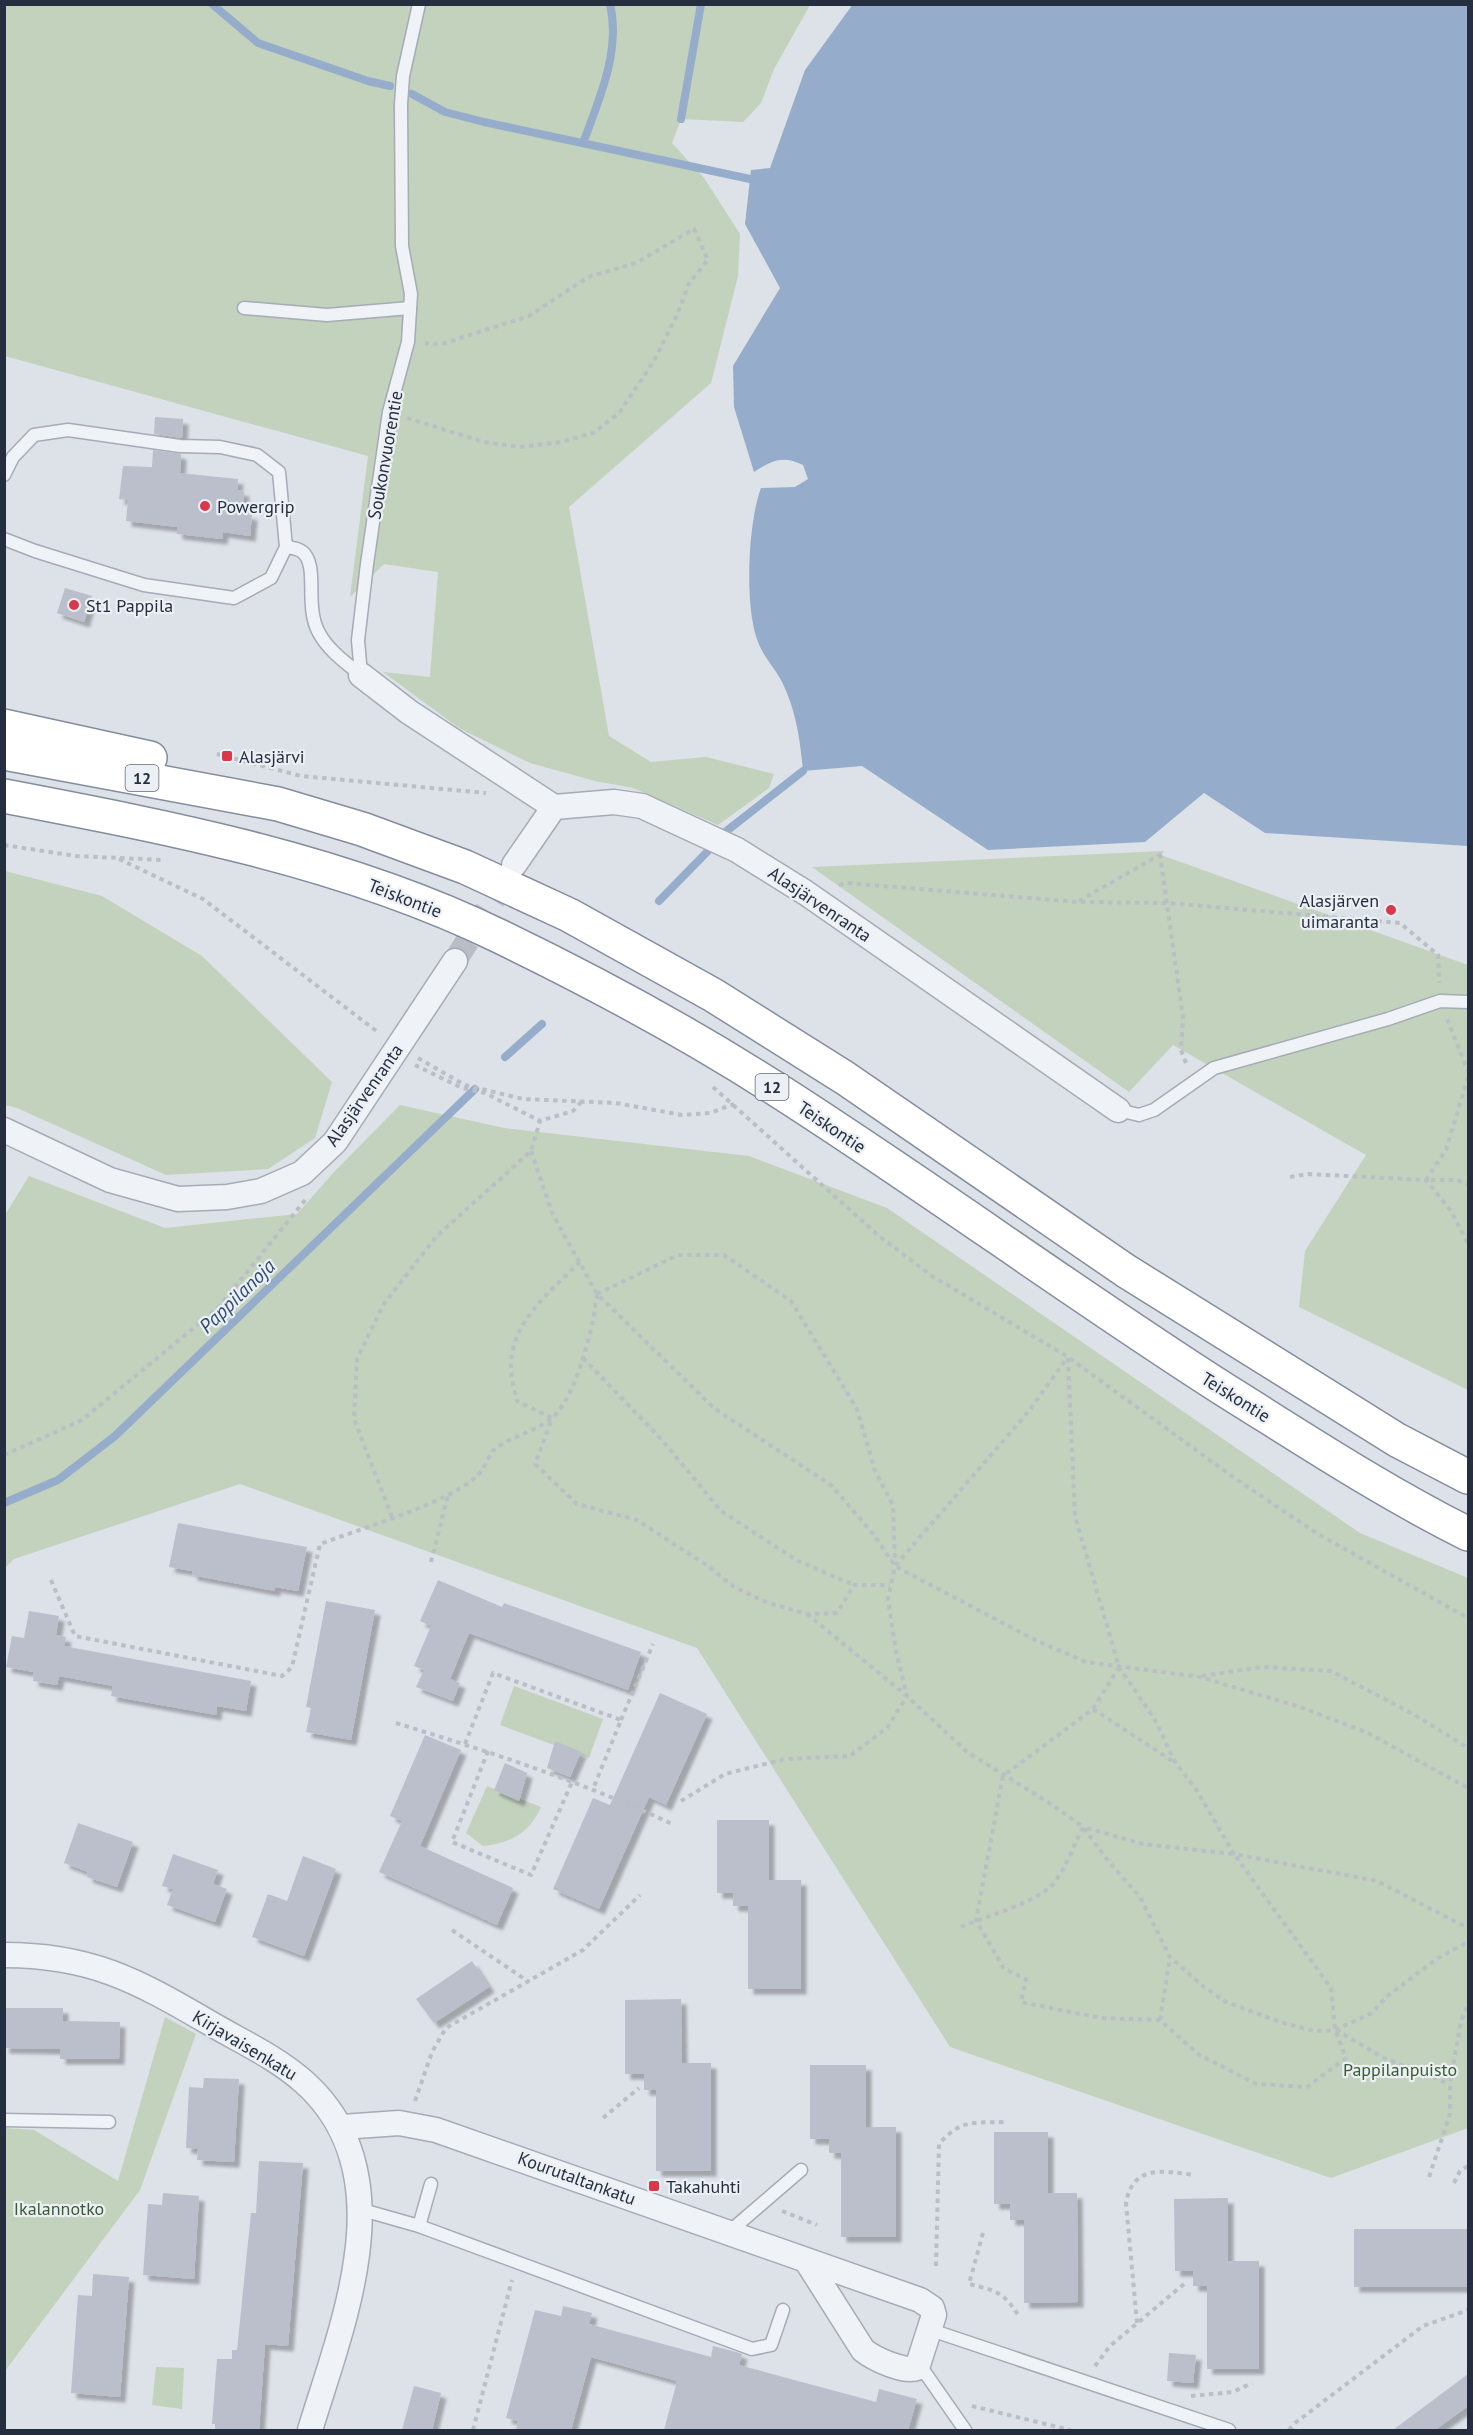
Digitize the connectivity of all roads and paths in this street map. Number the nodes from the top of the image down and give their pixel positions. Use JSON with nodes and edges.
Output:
{"nodes":[{"id":1,"x":419,"y":4,"type":"edge"},
{"id":2,"x":244,"y":308,"type":"dead end"},
{"id":3,"x":410,"y":308,"type":"junction"},
{"id":4,"x":408,"y":342,"type":"junction"},
{"id":5,"x":389,"y":412,"type":"junction"},
{"id":6,"x":4,"y":475,"type":"edge"},
{"id":7,"x":4,"y":539,"type":"edge"},
{"id":8,"x":286,"y":547,"type":"junction"},
{"id":9,"x":361,"y":675,"type":"junction"},
{"id":10,"x":4,"y":726,"type":"edge"},
{"id":11,"x":4,"y":753,"type":"edge"},
{"id":12,"x":217,"y":754,"type":"dead end"},
{"id":13,"x":489,"y":793,"type":"dead end"},
{"id":14,"x":4,"y":796,"type":"edge"},
{"id":15,"x":278,"y":804,"type":"junction"},
{"id":16,"x":554,"y":807,"type":"junction"},
{"id":17,"x":4,"y":845,"type":"edge"},
{"id":18,"x":166,"y":860,"type":"dead end"},
{"id":19,"x":514,"y":865,"type":"tunnel mouth"},
{"id":20,"x":806,"y":893,"type":"junction"},
{"id":21,"x":1078,"y":902,"type":"junction"},
{"id":22,"x":1168,"y":903,"type":"junction"},
{"id":23,"x":455,"y":961,"type":"tunnel mouth"},
{"id":24,"x":1440,"y":1001,"type":"junction"},
{"id":25,"x":1468,"y":1002,"type":"edge"},
{"id":26,"x":1181,"y":1050,"type":"dead end"},
{"id":27,"x":417,"y":1058,"type":"dead end"},
{"id":28,"x":1468,"y":1071,"type":"edge"},
{"id":29,"x":1468,"y":1077,"type":"edge"},
{"id":30,"x":707,"y":1082,"type":"dead end"},
{"id":31,"x":582,"y":1102,"type":"dead end"},
{"id":32,"x":1118,"y":1110,"type":"joint"},
{"id":33,"x":540,"y":1121,"type":"junction"},
{"id":34,"x":4,"y":1130,"type":"edge"},
{"id":35,"x":531,"y":1151,"type":"junction"},
{"id":36,"x":1290,"y":1177,"type":"dead end"},
{"id":37,"x":1426,"y":1180,"type":"junction"},
{"id":38,"x":1468,"y":1184,"type":"edge"},
{"id":39,"x":311,"y":1193,"type":"dead end"},
{"id":40,"x":1468,"y":1244,"type":"edge"},
{"id":41,"x":580,"y":1262,"type":"junction"},
{"id":42,"x":597,"y":1294,"type":"junction"},
{"id":43,"x":1068,"y":1357,"type":"junction"},
{"id":44,"x":583,"y":1358,"type":"junction"},
{"id":45,"x":552,"y":1418,"type":"junction"},
{"id":46,"x":4,"y":1455,"type":"edge"},
{"id":47,"x":1468,"y":1477,"type":"edge"},
{"id":48,"x":448,"y":1494,"type":"junction"},
{"id":49,"x":392,"y":1516,"type":"junction"},
{"id":50,"x":1468,"y":1534,"type":"edge"},
{"id":51,"x":431,"y":1563,"type":"dead end"},
{"id":52,"x":895,"y":1566,"type":"junction"},
{"id":53,"x":51,"y":1580,"type":"dead end"},
{"id":54,"x":854,"y":1585,"type":"junction"},
{"id":55,"x":890,"y":1585,"type":"junction"},
{"id":56,"x":807,"y":1614,"type":"junction"},
{"id":57,"x":1468,"y":1618,"type":"edge"},
{"id":58,"x":653,"y":1644,"type":"dead end"},
{"id":59,"x":1119,"y":1666,"type":"junction"},
{"id":60,"x":1200,"y":1677,"type":"junction"},
{"id":61,"x":907,"y":1696,"type":"junction"},
{"id":62,"x":1093,"y":1709,"type":"junction"},
{"id":63,"x":621,"y":1720,"type":"junction"},
{"id":64,"x":396,"y":1723,"type":"dead end"},
{"id":65,"x":465,"y":1744,"type":"junction"},
{"id":66,"x":1468,"y":1748,"type":"edge"},
{"id":67,"x":488,"y":1751,"type":"junction"},
{"id":68,"x":1175,"y":1762,"type":"junction"},
{"id":69,"x":1003,"y":1776,"type":"junction"},
{"id":70,"x":572,"y":1782,"type":"junction"},
{"id":71,"x":1468,"y":1788,"type":"edge"},
{"id":72,"x":593,"y":1789,"type":"junction"},
{"id":73,"x":681,"y":1801,"type":"dead end"},
{"id":74,"x":672,"y":1824,"type":"dead end"},
{"id":75,"x":1083,"y":1827,"type":"junction"},
{"id":76,"x":1234,"y":1854,"type":"junction"},
{"id":77,"x":640,"y":1895,"type":"dead end"},
{"id":78,"x":976,"y":1920,"type":"junction"},
{"id":79,"x":961,"y":1927,"type":"dead end"},
{"id":80,"x":1468,"y":1928,"type":"edge"},
{"id":81,"x":452,"y":1930,"type":"dead end"},
{"id":82,"x":1468,"y":1942,"type":"edge"},
{"id":83,"x":4,"y":1955,"type":"edge"},
{"id":84,"x":1170,"y":1957,"type":"junction"},
{"id":85,"x":529,"y":1982,"type":"junction"},
{"id":86,"x":1468,"y":2004,"type":"edge"},
{"id":87,"x":1160,"y":2020,"type":"junction"},
{"id":88,"x":1335,"y":2030,"type":"junction"},
{"id":89,"x":1450,"y":2084,"type":"junction"},
{"id":90,"x":639,"y":2088,"type":"dead end"},
{"id":91,"x":603,"y":2118,"type":"dead end"},
{"id":92,"x":4,"y":2120,"type":"edge"},
{"id":93,"x":109,"y":2122,"type":"dead end"},
{"id":94,"x":1004,"y":2122,"type":"dead end"},
{"id":95,"x":407,"y":2124,"type":"junction"},
{"id":96,"x":342,"y":2127,"type":"junction"},
{"id":97,"x":1468,"y":2166,"type":"edge"},
{"id":98,"x":801,"y":2170,"type":"dead end"},
{"id":99,"x":1195,"y":2175,"type":"dead end"},
{"id":100,"x":1429,"y":2177,"type":"dead end"},
{"id":101,"x":1454,"y":2182,"type":"dead end"},
{"id":102,"x":430,"y":2184,"type":"dead end"},
{"id":103,"x":761,"y":2204,"type":"junction"},
{"id":104,"x":359,"y":2209,"type":"junction"},
{"id":105,"x":817,"y":2225,"type":"dead end"},
{"id":106,"x":419,"y":2226,"type":"junction"},
{"id":107,"x":729,"y":2232,"type":"junction"},
{"id":108,"x":983,"y":2233,"type":"dead end"},
{"id":109,"x":806,"y":2260,"type":"junction"},
{"id":110,"x":517,"y":2262,"type":"junction"},
{"id":111,"x":936,"y":2266,"type":"dead end"},
{"id":112,"x":1184,"y":2284,"type":"dead end"},
{"id":113,"x":783,"y":2310,"type":"dead end"},
{"id":114,"x":1468,"y":2310,"type":"edge"},
{"id":115,"x":1020,"y":2318,"type":"dead end"},
{"id":116,"x":1137,"y":2324,"type":"junction"},
{"id":117,"x":931,"y":2330,"type":"junction"},
{"id":118,"x":919,"y":2364,"type":"junction"},
{"id":119,"x":1084,"y":2382,"type":"junction"},
{"id":120,"x":1252,"y":2383,"type":"dead end"},
{"id":121,"x":942,"y":2398,"type":"junction"},
{"id":122,"x":1146,"y":2402,"type":"junction"},
{"id":123,"x":311,"y":2430,"type":"edge"},
{"id":124,"x":472,"y":2430,"type":"edge"},
{"id":125,"x":965,"y":2430,"type":"edge"},
{"id":126,"x":1070,"y":2430,"type":"edge"},
{"id":127,"x":1229,"y":2430,"type":"edge"},
{"id":128,"x":1289,"y":2430,"type":"edge"}],
"edges":[{"from":1,"to":3,"type":"lane","name":"Soukonvuorentie"},
{"from":2,"to":3,"type":"lane"},
{"from":3,"to":4,"type":"lane","name":"Soukonvuorentie"},
{"from":4,"to":5,"type":"lane","name":"Soukonvuorentie"},
{"from":4,"to":5,"type":"path"},
{"from":5,"to":9,"type":"lane","name":"Soukonvuorentie"},
{"from":6,"to":8,"type":"lane"},
{"from":7,"to":8,"type":"lane"},
{"from":8,"to":9,"type":"lane"},
{"from":9,"to":16,"type":"street"},
{"from":10,"to":15,"type":"highway"},
{"from":11,"to":15,"type":"highway","number":"12"},
{"from":12,"to":13,"type":"path"},
{"from":14,"to":50,"type":"highway","name":"Teiskontie","number":"12"},
{"from":15,"to":47,"type":"highway","number":"12"},
{"from":16,"to":19,"type":"street"},
{"from":16,"to":20,"type":"street","name":"Alasjärvenranta"},
{"from":17,"to":18,"type":"path"},
{"from":20,"to":21,"type":"path"},
{"from":20,"to":32,"type":"street","name":"Alasjärvenranta"},
{"from":21,"to":22,"type":"path"},
{"from":21,"to":22,"type":"path"},
{"from":22,"to":24,"type":"path"},
{"from":22,"to":26,"type":"path"},
{"from":23,"to":34,"type":"street","name":"Alasjärvenranta"},
{"from":24,"to":25,"type":"lane"},
{"from":24,"to":28,"type":"path"},
{"from":24,"to":32,"type":"lane"},
{"from":27,"to":33,"type":"path"},
{"from":29,"to":37,"type":"path"},
{"from":30,"to":43,"type":"path"},
{"from":31,"to":33,"type":"path"},
{"from":33,"to":35,"type":"path"},
{"from":35,"to":41,"type":"path"},
{"from":35,"to":49,"type":"path"},
{"from":36,"to":37,"type":"path"},
{"from":37,"to":38,"type":"path"},
{"from":37,"to":40,"type":"path"},
{"from":39,"to":46,"type":"path"},
{"from":41,"to":42,"type":"path"},
{"from":41,"to":45,"type":"path"},
{"from":42,"to":44,"type":"path"},
{"from":42,"to":52,"type":"path"},
{"from":42,"to":52,"type":"path"},
{"from":43,"to":52,"type":"path"},
{"from":43,"to":57,"type":"path"},
{"from":43,"to":59,"type":"path"},
{"from":44,"to":45,"type":"path"},
{"from":44,"to":54,"type":"path"},
{"from":45,"to":48,"type":"path"},
{"from":45,"to":56,"type":"path"},
{"from":48,"to":49,"type":"path"},
{"from":48,"to":51,"type":"path"},
{"from":49,"to":53,"type":"path"},
{"from":52,"to":55,"type":"path"},
{"from":52,"to":59,"type":"path"},
{"from":54,"to":55,"type":"path"},
{"from":54,"to":56,"type":"path"},
{"from":55,"to":61,"type":"path"},
{"from":56,"to":61,"type":"path"},
{"from":58,"to":63,"type":"path"},
{"from":59,"to":60,"type":"path"},
{"from":59,"to":62,"type":"path"},
{"from":59,"to":68,"type":"path"},
{"from":60,"to":66,"type":"path"},
{"from":60,"to":71,"type":"path"},
{"from":61,"to":69,"type":"path"},
{"from":61,"to":73,"type":"path"},
{"from":62,"to":68,"type":"path"},
{"from":62,"to":69,"type":"path"},
{"from":63,"to":65,"type":"path"},
{"from":63,"to":72,"type":"path"},
{"from":64,"to":65,"type":"path"},
{"from":65,"to":67,"type":"path"},
{"from":67,"to":70,"type":"path"},
{"from":67,"to":70,"type":"path"},
{"from":68,"to":76,"type":"path"},
{"from":69,"to":75,"type":"path"},
{"from":69,"to":78,"type":"path"},
{"from":70,"to":72,"type":"path"},
{"from":72,"to":74,"type":"path"},
{"from":75,"to":76,"type":"path"},
{"from":75,"to":78,"type":"path"},
{"from":75,"to":84,"type":"path"},
{"from":76,"to":80,"type":"path"},
{"from":76,"to":88,"type":"path"},
{"from":77,"to":85,"type":"path"},
{"from":78,"to":79,"type":"path"},
{"from":78,"to":87,"type":"path"},
{"from":81,"to":85,"type":"path"},
{"from":82,"to":88,"type":"path"},
{"from":83,"to":96,"type":"street","name":"Kirjavaisenkatu"},
{"from":84,"to":87,"type":"path"},
{"from":84,"to":88,"type":"path"},
{"from":85,"to":95,"type":"path"},
{"from":86,"to":89,"type":"path"},
{"from":87,"to":88,"type":"path"},
{"from":88,"to":89,"type":"path"},
{"from":89,"to":100,"type":"path"},
{"from":90,"to":91,"type":"path"},
{"from":92,"to":93,"type":"lane"},
{"from":94,"to":111,"type":"path"},
{"from":95,"to":96,"type":"street","name":"Kourutaltankatu"},
{"from":95,"to":107,"type":"street","name":"Kourutaltankatu"},
{"from":96,"to":104,"type":"street","name":"Kirjavaisenkatu"},
{"from":97,"to":101,"type":"path"},
{"from":98,"to":103,"type":"lane"},
{"from":99,"to":116,"type":"path"},
{"from":102,"to":106,"type":"lane"},
{"from":103,"to":105,"type":"path"},
{"from":103,"to":107,"type":"lane"},
{"from":104,"to":106,"type":"lane"},
{"from":104,"to":123,"type":"street","name":"Kirjavaisenkatu"},
{"from":106,"to":110,"type":"lane"},
{"from":107,"to":109,"type":"street","name":"Kourutaltankatu"},
{"from":108,"to":115,"type":"path"},
{"from":109,"to":117,"type":"street","name":"Kourutaltankatu"},
{"from":109,"to":118,"type":"street"},
{"from":110,"to":113,"type":"lane"},
{"from":110,"to":124,"type":"path"},
{"from":112,"to":116,"type":"path"},
{"from":114,"to":128,"type":"path"},
{"from":116,"to":119,"type":"path"},
{"from":117,"to":118,"type":"street"},
{"from":117,"to":119,"type":"lane"},
{"from":118,"to":121,"type":"lane"},
{"from":119,"to":122,"type":"lane"},
{"from":120,"to":122,"type":"path"},
{"from":121,"to":125,"type":"lane"},
{"from":121,"to":126,"type":"path"},
{"from":122,"to":127,"type":"lane"}]}
